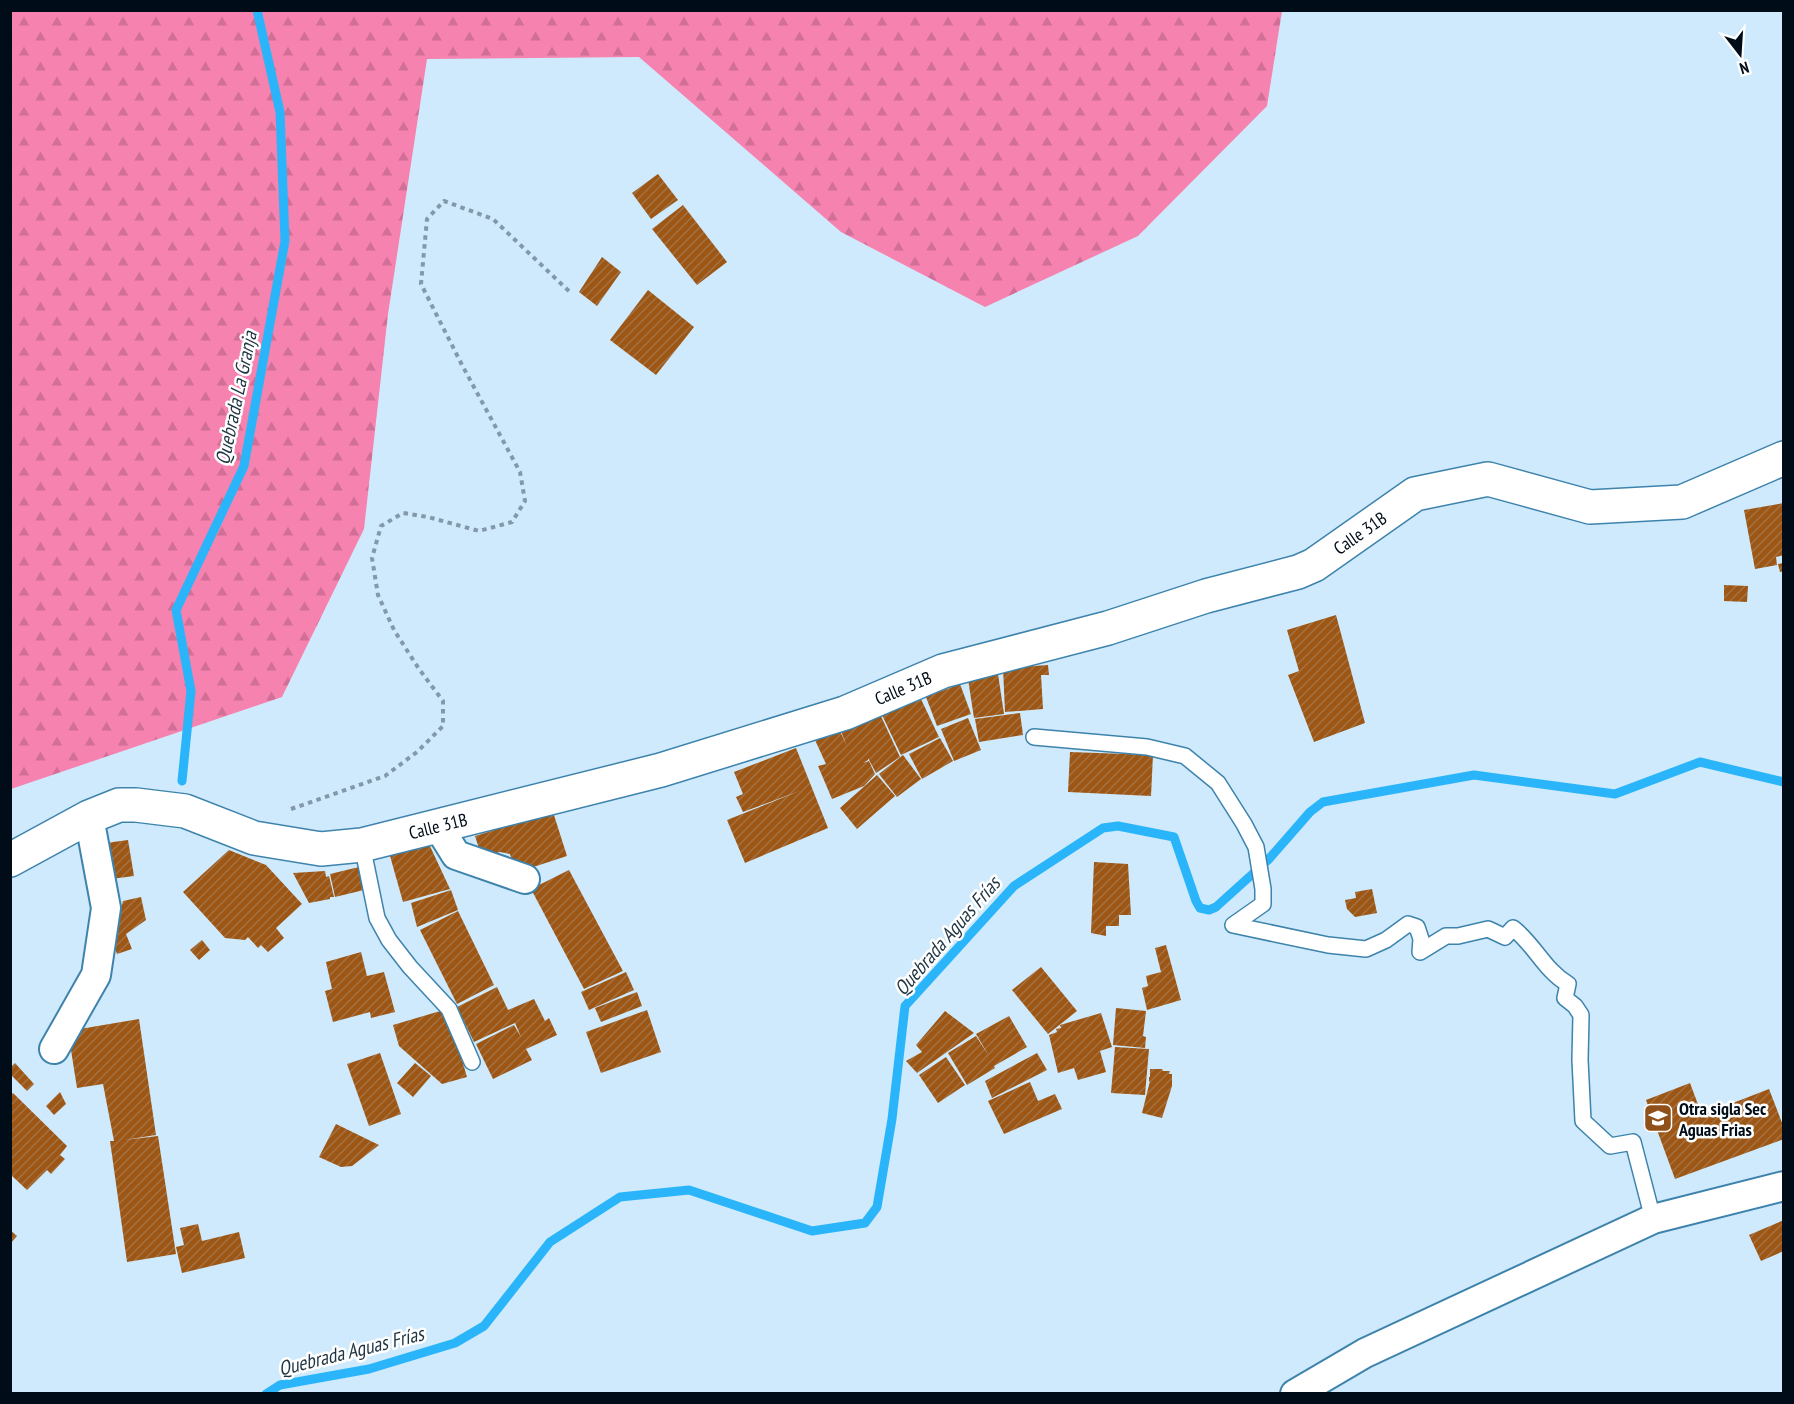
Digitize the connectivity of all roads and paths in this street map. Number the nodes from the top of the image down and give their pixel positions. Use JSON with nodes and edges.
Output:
{"nodes":[{"id":1,"x":572,"y":294,"type":"dead end"},
{"id":2,"x":1784,"y":458,"type":"edge"},
{"id":3,"x":1034,"y":737,"type":"dead end"},
{"id":4,"x":288,"y":810,"type":"dead end"},
{"id":5,"x":89,"y":817,"type":"junction"},
{"id":6,"x":438,"y":826,"type":"junction"},
{"id":7,"x":362,"y":845,"type":"junction"},
{"id":8,"x":10,"y":860,"type":"edge"},
{"id":9,"x":525,"y":879,"type":"dead end"},
{"id":10,"x":54,"y":1049,"type":"dead end"},
{"id":11,"x":472,"y":1062,"type":"dead end"},
{"id":12,"x":1784,"y":1186,"type":"edge"},
{"id":13,"x":1653,"y":1218,"type":"junction"},
{"id":14,"x":1295,"y":1394,"type":"edge"}],
"edges":[{"from":1,"to":4,"type":"path"},
{"from":2,"to":6,"type":"street","name":"Calle 31B"},
{"from":3,"to":13,"type":"lane"},
{"from":5,"to":7,"type":"street","name":"Calle 31B"},
{"from":5,"to":8,"type":"street","name":"Calle 31B"},
{"from":5,"to":10,"type":"street"},
{"from":6,"to":7,"type":"street","name":"Calle 31B"},
{"from":6,"to":9,"type":"street"},
{"from":7,"to":11,"type":"lane"},
{"from":12,"to":13,"type":"street"},
{"from":13,"to":14,"type":"street"}]}
